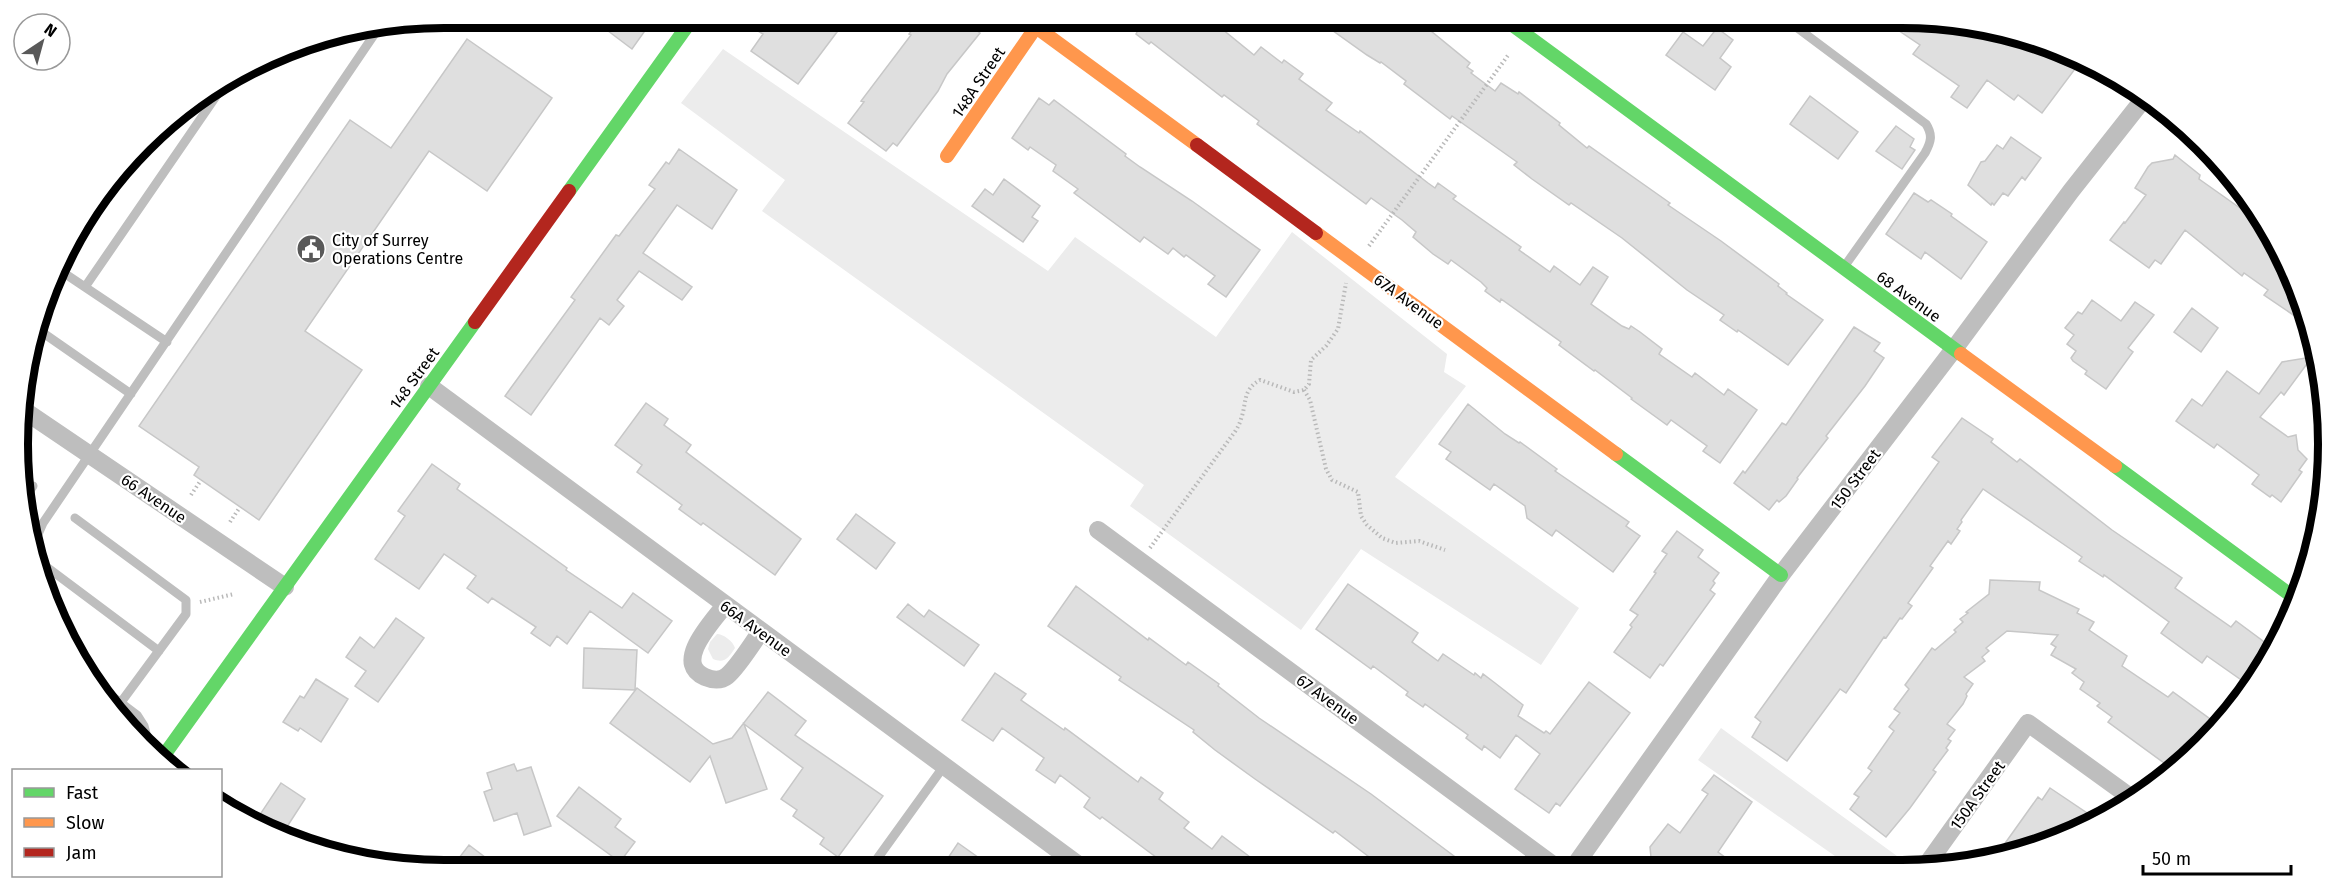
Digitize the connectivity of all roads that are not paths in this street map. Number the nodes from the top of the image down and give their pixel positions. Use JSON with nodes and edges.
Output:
{"nodes":[{"id":1,"x":686,"y":28,"type":"edge"},
{"id":2,"x":1035,"y":28,"type":"edge"},
{"id":3,"x":1037,"y":28,"type":"edge"},
{"id":4,"x":1517,"y":28,"type":"edge"},
{"id":5,"x":1797,"y":28,"type":"edge"},
{"id":6,"x":374,"y":34,"type":"edge"},
{"id":7,"x":215,"y":98,"type":"edge"},
{"id":8,"x":2140,"y":103,"type":"edge"},
{"id":9,"x":947,"y":156,"type":"dead end"},
{"id":10,"x":1843,"y":268,"type":"junction"},
{"id":11,"x":65,"y":274,"type":"edge"},
{"id":12,"x":85,"y":287,"type":"junction"},
{"id":13,"x":44,"y":334,"type":"edge"},
{"id":14,"x":167,"y":342,"type":"junction"},
{"id":15,"x":1954,"y":349,"type":"junction"},
{"id":16,"x":429,"y":386,"type":"junction"},
{"id":17,"x":131,"y":394,"type":"junction"},
{"id":18,"x":29,"y":414,"type":"edge"},
{"id":19,"x":90,"y":454,"type":"junction"},
{"id":20,"x":33,"y":486,"type":"dead end"},
{"id":21,"x":31,"y":489,"type":"edge"},
{"id":22,"x":75,"y":518,"type":"dead end"},
{"id":23,"x":1098,"y":530,"type":"dead end"},
{"id":24,"x":38,"y":534,"type":"edge"},
{"id":25,"x":48,"y":568,"type":"edge"},
{"id":26,"x":1781,"y":576,"type":"junction"},
{"id":27,"x":285,"y":587,"type":"junction"},
{"id":28,"x":2290,"y":595,"type":"edge"},
{"id":29,"x":725,"y":605,"type":"junction"},
{"id":30,"x":761,"y":632,"type":"junction"},
{"id":31,"x":159,"y":651,"type":"junction"},
{"id":32,"x":120,"y":705,"type":"edge"},
{"id":33,"x":122,"y":708,"type":"edge"},
{"id":34,"x":146,"y":735,"type":"edge"},
{"id":35,"x":166,"y":753,"type":"edge"},
{"id":36,"x":944,"y":766,"type":"junction"},
{"id":37,"x":2127,"y":795,"type":"edge"},
{"id":38,"x":876,"y":860,"type":"edge"},
{"id":39,"x":1072,"y":860,"type":"edge"},
{"id":40,"x":1546,"y":860,"type":"edge"},
{"id":41,"x":1579,"y":860,"type":"edge"},
{"id":42,"x":1930,"y":860,"type":"edge"}],
"edges":[{"from":1,"to":16,"type":"street","name":"148 Street"},
{"from":2,"to":9,"type":"street","name":"148A Street"},
{"from":3,"to":26,"type":"street","name":"67A Avenue"},
{"from":4,"to":10,"type":"street","name":"68 Avenue"},
{"from":5,"to":10,"type":"lane"},
{"from":6,"to":14,"type":"lane"},
{"from":7,"to":12,"type":"lane"},
{"from":8,"to":15,"type":"street","name":"150 Street"},
{"from":10,"to":15,"type":"street","name":"68 Avenue"},
{"from":11,"to":12,"type":"lane"},
{"from":12,"to":14,"type":"lane"},
{"from":13,"to":17,"type":"lane"},
{"from":14,"to":17,"type":"lane"},
{"from":15,"to":26,"type":"street","name":"150 Street"},
{"from":15,"to":28,"type":"street","name":"68 Avenue"},
{"from":16,"to":27,"type":"street","name":"148 Street"},
{"from":16,"to":29,"type":"street","name":"66A Avenue"},
{"from":17,"to":19,"type":"lane"},
{"from":18,"to":19,"type":"street","name":"66 Avenue"},
{"from":19,"to":24,"type":"lane"},
{"from":19,"to":27,"type":"street","name":"66 Avenue"},
{"from":20,"to":21,"type":"lane"},
{"from":22,"to":31,"type":"lane"},
{"from":23,"to":40,"type":"street","name":"67 Avenue"},
{"from":25,"to":31,"type":"lane"},
{"from":26,"to":41,"type":"street","name":"150 Street"},
{"from":27,"to":35,"type":"street","name":"148 Street"},
{"from":29,"to":30,"type":"street","name":"66A Avenue"},
{"from":29,"to":30,"type":"street"},
{"from":30,"to":36,"type":"street","name":"66A Avenue"},
{"from":31,"to":32,"type":"lane"},
{"from":33,"to":34,"type":"lane"},
{"from":36,"to":38,"type":"lane"},
{"from":36,"to":39,"type":"street","name":"66A Avenue"},
{"from":37,"to":42,"type":"street","name":"150A Street"}]}
